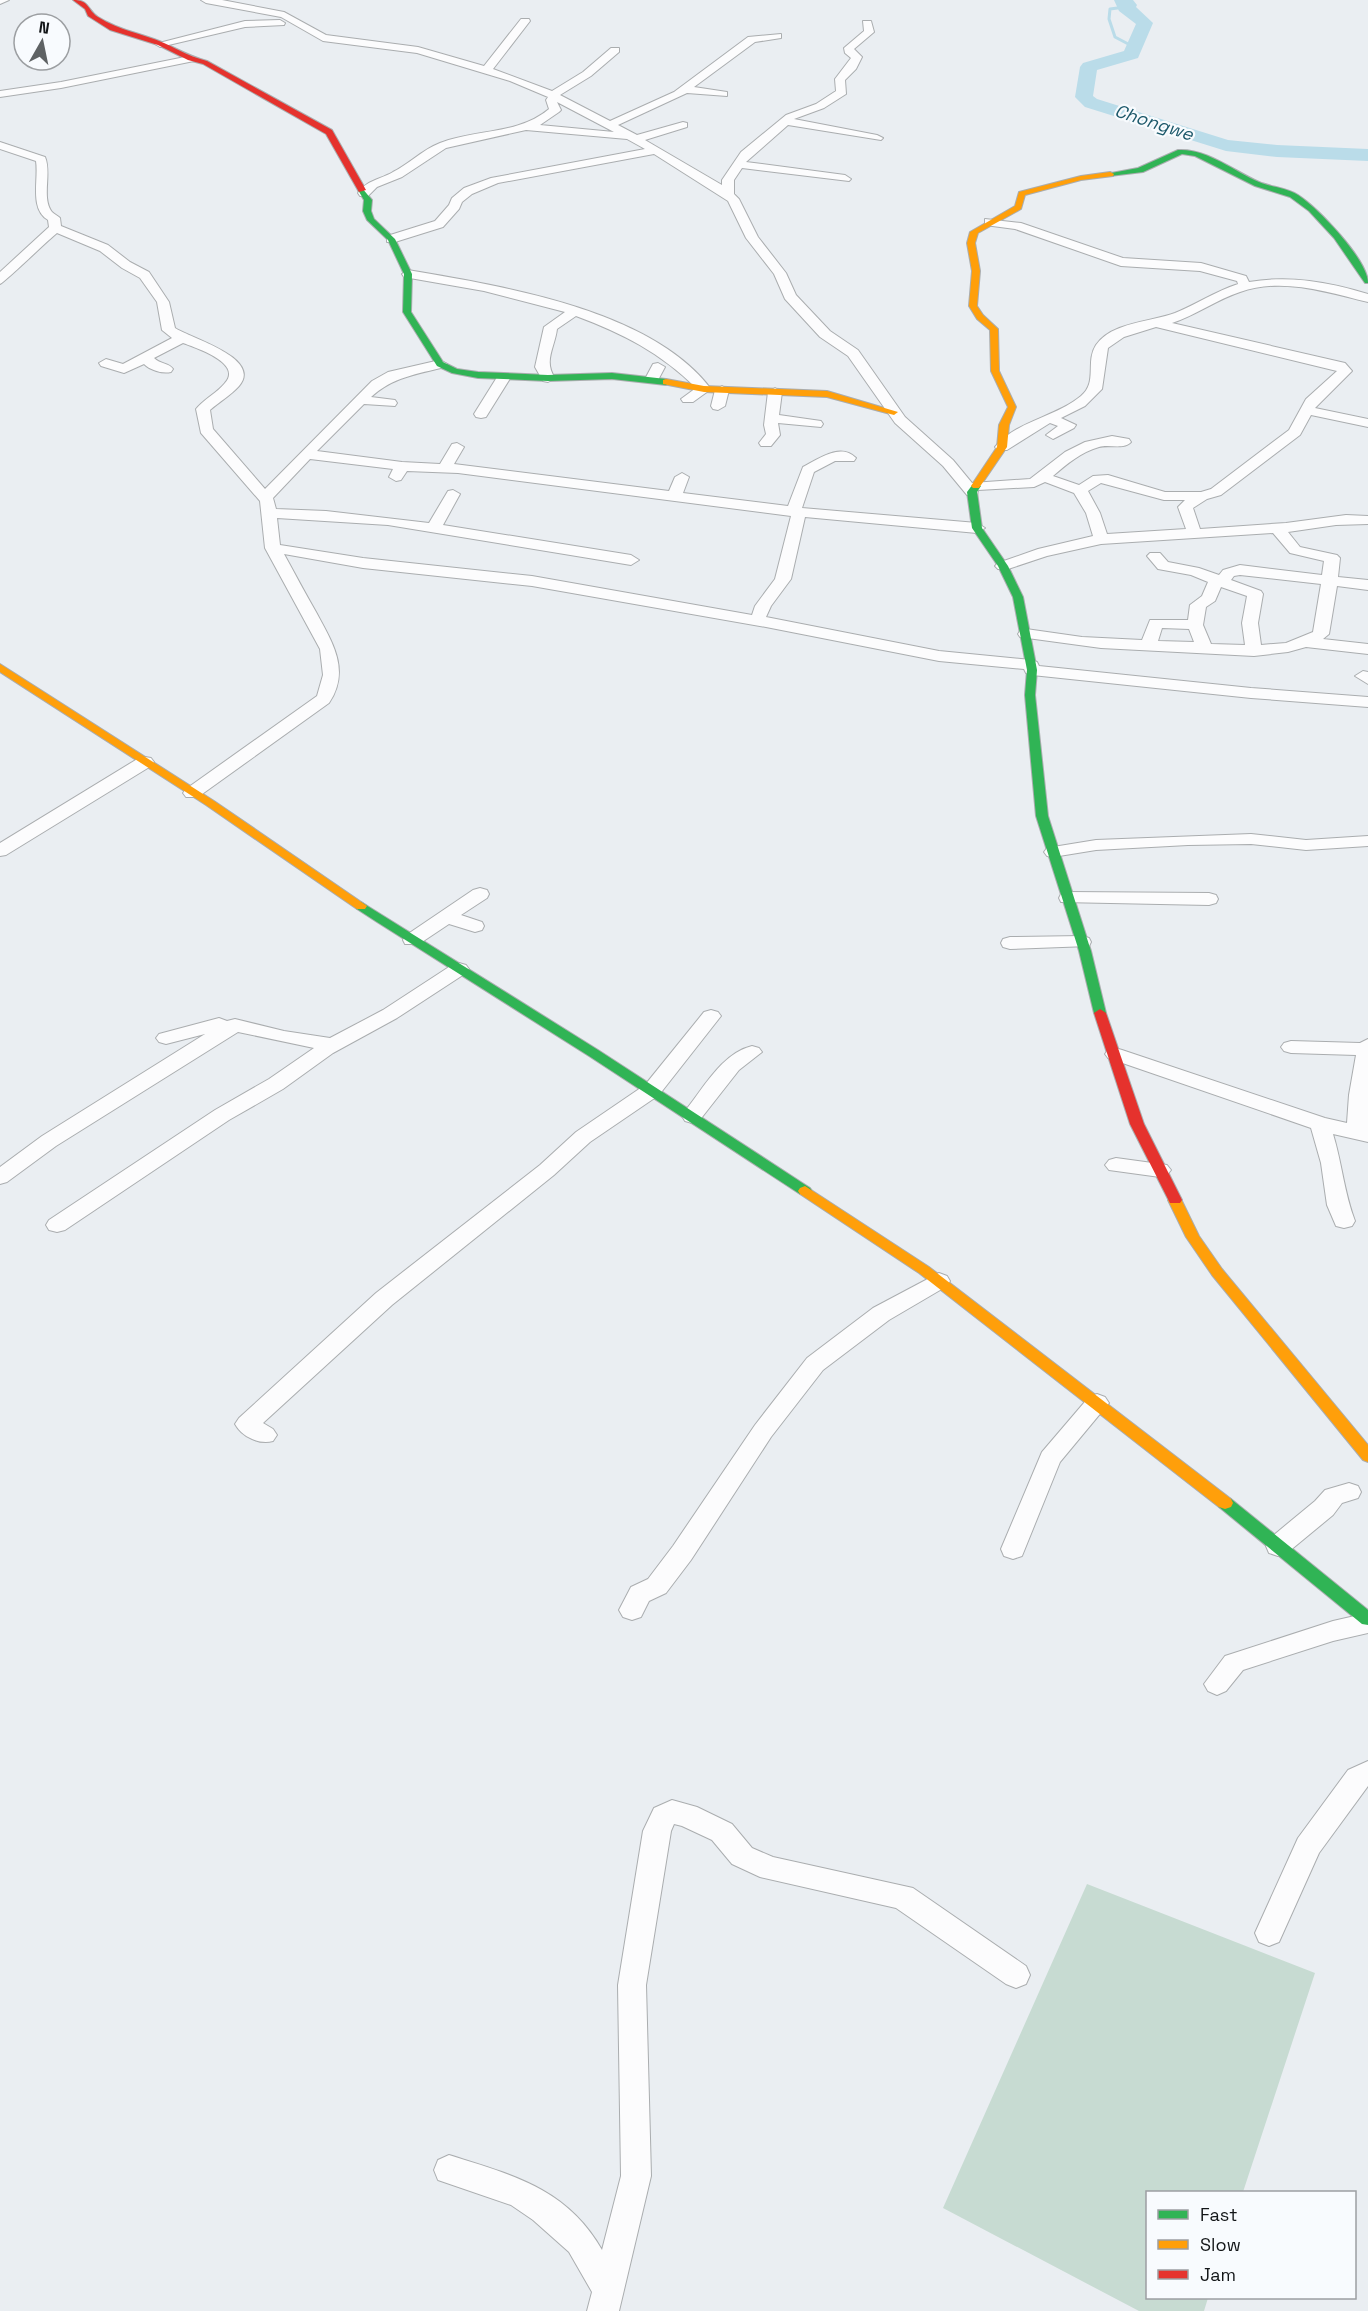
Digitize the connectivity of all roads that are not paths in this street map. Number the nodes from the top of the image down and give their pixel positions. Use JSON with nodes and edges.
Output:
{"nodes":[{"id":1,"x":76,"y":0,"type":"edge"},
{"id":2,"x":206,"y":0,"type":"edge"},
{"id":3,"x":525,"y":21,"type":"dead end"},
{"id":4,"x":295,"y":23,"type":"junction"},
{"id":5,"x":867,"y":23,"type":"dead end"},
{"id":6,"x":777,"y":36,"type":"dead end"},
{"id":7,"x":160,"y":44,"type":"junction"},
{"id":8,"x":615,"y":50,"type":"dead end"},
{"id":9,"x":190,"y":59,"type":"junction"},
{"id":10,"x":698,"y":67,"type":"dead end"},
{"id":11,"x":712,"y":69,"type":"junction"},
{"id":12,"x":486,"y":71,"type":"junction"},
{"id":13,"x":685,"y":89,"type":"junction"},
{"id":14,"x":0,"y":94,"type":"edge"},
{"id":15,"x":723,"y":94,"type":"dead end"},
{"id":16,"x":554,"y":96,"type":"junction"},
{"id":17,"x":786,"y":121,"type":"junction"},
{"id":18,"x":609,"y":124,"type":"junction"},
{"id":19,"x":683,"y":125,"type":"dead end"},
{"id":20,"x":526,"y":127,"type":"junction"},
{"id":21,"x":633,"y":138,"type":"junction"},
{"id":22,"x":877,"y":138,"type":"dead end"},
{"id":23,"x":0,"y":145,"type":"edge"},
{"id":24,"x":654,"y":151,"type":"junction"},
{"id":25,"x":738,"y":164,"type":"junction"},
{"id":26,"x":845,"y":179,"type":"dead end"},
{"id":27,"x":364,"y":193,"type":"junction"},
{"id":28,"x":728,"y":194,"type":"junction"},
{"id":29,"x":989,"y":222,"type":"junction"},
{"id":30,"x":55,"y":228,"type":"junction"},
{"id":31,"x":391,"y":239,"type":"junction"},
{"id":32,"x":408,"y":274,"type":"junction"},
{"id":33,"x":0,"y":280,"type":"edge"},
{"id":34,"x":1368,"y":280,"type":"edge"},
{"id":35,"x":1245,"y":286,"type":"junction"},
{"id":36,"x":1368,"y":298,"type":"edge"},
{"id":37,"x":574,"y":312,"type":"junction"},
{"id":38,"x":1157,"y":323,"type":"junction"},
{"id":39,"x":181,"y":339,"type":"junction"},
{"id":40,"x":146,"y":357,"type":"junction"},
{"id":41,"x":106,"y":363,"type":"dead end"},
{"id":42,"x":440,"y":364,"type":"junction"},
{"id":43,"x":165,"y":369,"type":"dead end"},
{"id":44,"x":504,"y":377,"type":"junction"},
{"id":45,"x":548,"y":378,"type":"junction"},
{"id":46,"x":704,"y":389,"type":"junction"},
{"id":47,"x":722,"y":390,"type":"junction"},
{"id":48,"x":775,"y":392,"type":"junction"},
{"id":49,"x":688,"y":399,"type":"dead end"},
{"id":50,"x":363,"y":400,"type":"junction"},
{"id":51,"x":390,"y":403,"type":"dead end"},
{"id":52,"x":718,"y":406,"type":"dead end"},
{"id":53,"x":1306,"y":411,"type":"junction"},
{"id":54,"x":894,"y":412,"type":"junction"},
{"id":55,"x":481,"y":414,"type":"dead end"},
{"id":56,"x":772,"y":418,"type":"junction"},
{"id":57,"x":1049,"y":418,"type":"junction"},
{"id":58,"x":1368,"y":423,"type":"edge"},
{"id":59,"x":816,"y":424,"type":"dead end"},
{"id":60,"x":1053,"y":435,"type":"dead end"},
{"id":61,"x":1124,"y":442,"type":"dead end"},
{"id":62,"x":766,"y":443,"type":"dead end"},
{"id":63,"x":457,"y":447,"type":"dead end"},
{"id":64,"x":1002,"y":447,"type":"junction"},
{"id":65,"x":306,"y":454,"type":"junction"},
{"id":66,"x":849,"y":458,"type":"dead end"},
{"id":67,"x":1107,"y":464,"type":"dead end"},
{"id":68,"x":444,"y":469,"type":"junction"},
{"id":69,"x":682,"y":477,"type":"dead end"},
{"id":70,"x":1043,"y":477,"type":"junction"},
{"id":71,"x":1098,"y":479,"type":"junction"},
{"id":72,"x":975,"y":489,"type":"junction"},
{"id":73,"x":1080,"y":490,"type":"junction"},
{"id":74,"x":453,"y":494,"type":"dead end"},
{"id":75,"x":675,"y":496,"type":"junction"},
{"id":76,"x":1202,"y":496,"type":"junction"},
{"id":77,"x":265,"y":497,"type":"junction"},
{"id":78,"x":796,"y":511,"type":"junction"},
{"id":79,"x":270,"y":513,"type":"junction"},
{"id":80,"x":1368,"y":520,"type":"edge"},
{"id":81,"x":434,"y":528,"type":"junction"},
{"id":82,"x":977,"y":528,"type":"junction"},
{"id":83,"x":1276,"y":529,"type":"junction"},
{"id":84,"x":1195,"y":535,"type":"junction"},
{"id":85,"x":1101,"y":539,"type":"junction"},
{"id":86,"x":273,"y":548,"type":"junction"},
{"id":87,"x":1155,"y":556,"type":"dead end"},
{"id":88,"x":631,"y":560,"type":"dead end"},
{"id":89,"x":1003,"y":566,"type":"junction"},
{"id":90,"x":1330,"y":580,"type":"junction"},
{"id":91,"x":1219,"y":581,"type":"junction"},
{"id":92,"x":1368,"y":585,"type":"edge"},
{"id":93,"x":757,"y":621,"type":"junction"},
{"id":94,"x":1195,"y":625,"type":"junction"},
{"id":95,"x":1322,"y":626,"type":"junction"},
{"id":96,"x":1026,"y":634,"type":"junction"},
{"id":97,"x":1305,"y":642,"type":"junction"},
{"id":98,"x":1150,"y":646,"type":"junction"},
{"id":99,"x":1205,"y":648,"type":"junction"},
{"id":100,"x":1368,"y":648,"type":"edge"},
{"id":101,"x":1254,"y":651,"type":"junction"},
{"id":102,"x":0,"y":667,"type":"edge"},
{"id":103,"x":1032,"y":668,"type":"junction"},
{"id":104,"x":1368,"y":702,"type":"edge"},
{"id":105,"x":145,"y":762,"type":"junction"},
{"id":106,"x":192,"y":794,"type":"junction"},
{"id":107,"x":1368,"y":841,"type":"edge"},
{"id":108,"x":0,"y":851,"type":"edge"},
{"id":109,"x":1053,"y":852,"type":"junction"},
{"id":110,"x":480,"y":894,"type":"dead end"},
{"id":111,"x":1068,"y":898,"type":"junction"},
{"id":112,"x":1209,"y":899,"type":"dead end"},
{"id":113,"x":447,"y":917,"type":"junction"},
{"id":114,"x":475,"y":926,"type":"dead end"},
{"id":115,"x":412,"y":940,"type":"junction"},
{"id":116,"x":1082,"y":942,"type":"junction"},
{"id":117,"x":1010,"y":943,"type":"dead end"},
{"id":118,"x":459,"y":969,"type":"junction"},
{"id":119,"x":711,"y":1016,"type":"dead end"},
{"id":120,"x":235,"y":1025,"type":"junction"},
{"id":121,"x":166,"y":1038,"type":"dead end"},
{"id":122,"x":332,"y":1045,"type":"junction"},
{"id":123,"x":1292,"y":1047,"type":"dead end"},
{"id":124,"x":1368,"y":1047,"type":"edge"},
{"id":125,"x":752,"y":1052,"type":"dead end"},
{"id":126,"x":1115,"y":1054,"type":"junction"},
{"id":127,"x":652,"y":1090,"type":"junction"},
{"id":128,"x":692,"y":1116,"type":"junction"},
{"id":129,"x":1320,"y":1124,"type":"junction"},
{"id":130,"x":1362,"y":1133,"type":"edge"},
{"id":131,"x":1116,"y":1165,"type":"dead end"},
{"id":132,"x":1160,"y":1170,"type":"junction"},
{"id":133,"x":0,"y":1177,"type":"edge"},
{"id":134,"x":1344,"y":1221,"type":"dead end"},
{"id":135,"x":57,"y":1225,"type":"dead end"},
{"id":136,"x":939,"y":1281,"type":"junction"},
{"id":137,"x":1097,"y":1403,"type":"junction"},
{"id":138,"x":265,"y":1435,"type":"dead end"},
{"id":139,"x":1368,"y":1456,"type":"edge"},
{"id":140,"x":1349,"y":1492,"type":"dead end"},
{"id":141,"x":1278,"y":1546,"type":"junction"},
{"id":142,"x":1013,"y":1549,"type":"dead end"},
{"id":143,"x":632,"y":1610,"type":"dead end"},
{"id":144,"x":1368,"y":1621,"type":"edge"},
{"id":145,"x":1217,"y":1684,"type":"dead end"},
{"id":146,"x":1368,"y":1772,"type":"edge"},
{"id":147,"x":1269,"y":1933,"type":"dead end"},
{"id":148,"x":1016,"y":1975,"type":"dead end"},
{"id":149,"x":449,"y":2170,"type":"dead end"},
{"id":150,"x":606,"y":2300,"type":"edge"}],
"edges":[{"from":1,"to":7,"type":"street"},
{"from":2,"to":4,"type":"street"},
{"from":3,"to":12,"type":"street"},
{"from":4,"to":7,"type":"street"},
{"from":4,"to":12,"type":"street"},
{"from":5,"to":17,"type":"street"},
{"from":6,"to":11,"type":"street"},
{"from":7,"to":9,"type":"street"},
{"from":8,"to":16,"type":"street"},
{"from":9,"to":14,"type":"street"},
{"from":9,"to":27,"type":"street"},
{"from":10,"to":11,"type":"street"},
{"from":11,"to":13,"type":"street"},
{"from":12,"to":16,"type":"street"},
{"from":13,"to":15,"type":"street"},
{"from":13,"to":18,"type":"street"},
{"from":16,"to":18,"type":"street"},
{"from":16,"to":20,"type":"street"},
{"from":17,"to":22,"type":"street"},
{"from":17,"to":25,"type":"street"},
{"from":18,"to":21,"type":"street"},
{"from":19,"to":21,"type":"street"},
{"from":20,"to":21,"type":"street"},
{"from":20,"to":27,"type":"street"},
{"from":21,"to":24,"type":"street"},
{"from":23,"to":30,"type":"street"},
{"from":24,"to":28,"type":"street"},
{"from":24,"to":31,"type":"street"},
{"from":25,"to":26,"type":"street"},
{"from":25,"to":28,"type":"street"},
{"from":27,"to":31,"type":"street"},
{"from":28,"to":54,"type":"street"},
{"from":29,"to":34,"type":"street"},
{"from":29,"to":35,"type":"street"},
{"from":29,"to":64,"type":"street"},
{"from":30,"to":33,"type":"street"},
{"from":30,"to":39,"type":"street"},
{"from":31,"to":32,"type":"street"},
{"from":32,"to":37,"type":"street"},
{"from":32,"to":42,"type":"street"},
{"from":35,"to":36,"type":"street"},
{"from":35,"to":38,"type":"street"},
{"from":37,"to":45,"type":"street"},
{"from":37,"to":46,"type":"street"},
{"from":38,"to":53,"type":"street"},
{"from":38,"to":57,"type":"street"},
{"from":39,"to":40,"type":"street"},
{"from":39,"to":77,"type":"street"},
{"from":40,"to":41,"type":"street"},
{"from":40,"to":43,"type":"street"},
{"from":42,"to":44,"type":"street"},
{"from":42,"to":50,"type":"street"},
{"from":44,"to":45,"type":"street"},
{"from":44,"to":55,"type":"street"},
{"from":45,"to":46,"type":"street"},
{"from":46,"to":47,"type":"street"},
{"from":46,"to":49,"type":"street"},
{"from":47,"to":48,"type":"street"},
{"from":47,"to":52,"type":"street"},
{"from":48,"to":54,"type":"street"},
{"from":48,"to":56,"type":"street"},
{"from":50,"to":51,"type":"street"},
{"from":50,"to":65,"type":"street"},
{"from":53,"to":58,"type":"street"},
{"from":53,"to":76,"type":"street"},
{"from":54,"to":72,"type":"street"},
{"from":56,"to":59,"type":"street"},
{"from":56,"to":62,"type":"street"},
{"from":57,"to":60,"type":"street"},
{"from":57,"to":64,"type":"street"},
{"from":61,"to":70,"type":"street"},
{"from":63,"to":68,"type":"street"},
{"from":64,"to":72,"type":"street"},
{"from":65,"to":68,"type":"street"},
{"from":65,"to":77,"type":"street"},
{"from":66,"to":78,"type":"street"},
{"from":67,"to":71,"type":"street"},
{"from":68,"to":75,"type":"street"},
{"from":69,"to":75,"type":"street"},
{"from":70,"to":72,"type":"street"},
{"from":70,"to":73,"type":"street"},
{"from":71,"to":73,"type":"street"},
{"from":71,"to":76,"type":"street"},
{"from":72,"to":82,"type":"street"},
{"from":73,"to":85,"type":"street"},
{"from":74,"to":81,"type":"street"},
{"from":75,"to":78,"type":"street"},
{"from":76,"to":84,"type":"street"},
{"from":77,"to":79,"type":"street"},
{"from":78,"to":82,"type":"street"},
{"from":78,"to":93,"type":"street"},
{"from":79,"to":81,"type":"street"},
{"from":79,"to":86,"type":"street"},
{"from":80,"to":83,"type":"street"},
{"from":81,"to":88,"type":"street"},
{"from":82,"to":89,"type":"street"},
{"from":83,"to":84,"type":"street"},
{"from":83,"to":90,"type":"street"},
{"from":84,"to":85,"type":"street"},
{"from":85,"to":89,"type":"street"},
{"from":86,"to":93,"type":"street"},
{"from":86,"to":106,"type":"street"},
{"from":87,"to":91,"type":"street"},
{"from":89,"to":96,"type":"street"},
{"from":90,"to":91,"type":"street"},
{"from":90,"to":92,"type":"street"},
{"from":90,"to":95,"type":"street"},
{"from":91,"to":94,"type":"street"},
{"from":91,"to":101,"type":"street"},
{"from":93,"to":103,"type":"street"},
{"from":94,"to":98,"type":"street"},
{"from":94,"to":99,"type":"street"},
{"from":95,"to":97,"type":"street"},
{"from":95,"to":100,"type":"street"},
{"from":96,"to":98,"type":"street"},
{"from":96,"to":103,"type":"street"},
{"from":97,"to":100,"type":"street"},
{"from":97,"to":101,"type":"street"},
{"from":98,"to":99,"type":"street"},
{"from":99,"to":101,"type":"street"},
{"from":102,"to":105,"type":"street"},
{"from":103,"to":104,"type":"street"},
{"from":103,"to":109,"type":"street"},
{"from":105,"to":106,"type":"street"},
{"from":105,"to":108,"type":"street"},
{"from":106,"to":115,"type":"street"},
{"from":107,"to":109,"type":"street"},
{"from":109,"to":111,"type":"street"},
{"from":110,"to":113,"type":"street"},
{"from":111,"to":112,"type":"street"},
{"from":111,"to":116,"type":"street"},
{"from":113,"to":114,"type":"street"},
{"from":113,"to":115,"type":"street"},
{"from":115,"to":118,"type":"street"},
{"from":116,"to":117,"type":"street"},
{"from":116,"to":126,"type":"street"},
{"from":118,"to":122,"type":"street"},
{"from":118,"to":127,"type":"street"},
{"from":119,"to":127,"type":"street"},
{"from":120,"to":121,"type":"street"},
{"from":120,"to":122,"type":"street"},
{"from":120,"to":133,"type":"street"},
{"from":122,"to":135,"type":"street"},
{"from":123,"to":124,"type":"street"},
{"from":124,"to":130,"type":"street"},
{"from":125,"to":128,"type":"street"},
{"from":126,"to":129,"type":"street"},
{"from":126,"to":132,"type":"street"},
{"from":127,"to":128,"type":"street"},
{"from":127,"to":138,"type":"street"},
{"from":128,"to":136,"type":"street"},
{"from":129,"to":130,"type":"street"},
{"from":129,"to":134,"type":"street"},
{"from":131,"to":132,"type":"street"},
{"from":132,"to":139,"type":"street"},
{"from":136,"to":137,"type":"street"},
{"from":136,"to":143,"type":"street"},
{"from":137,"to":141,"type":"street"},
{"from":137,"to":142,"type":"street"},
{"from":140,"to":141,"type":"street"},
{"from":141,"to":144,"type":"street"},
{"from":144,"to":145,"type":"street"},
{"from":146,"to":147,"type":"street"},
{"from":148,"to":150,"type":"street"},
{"from":149,"to":150,"type":"street"}]}
